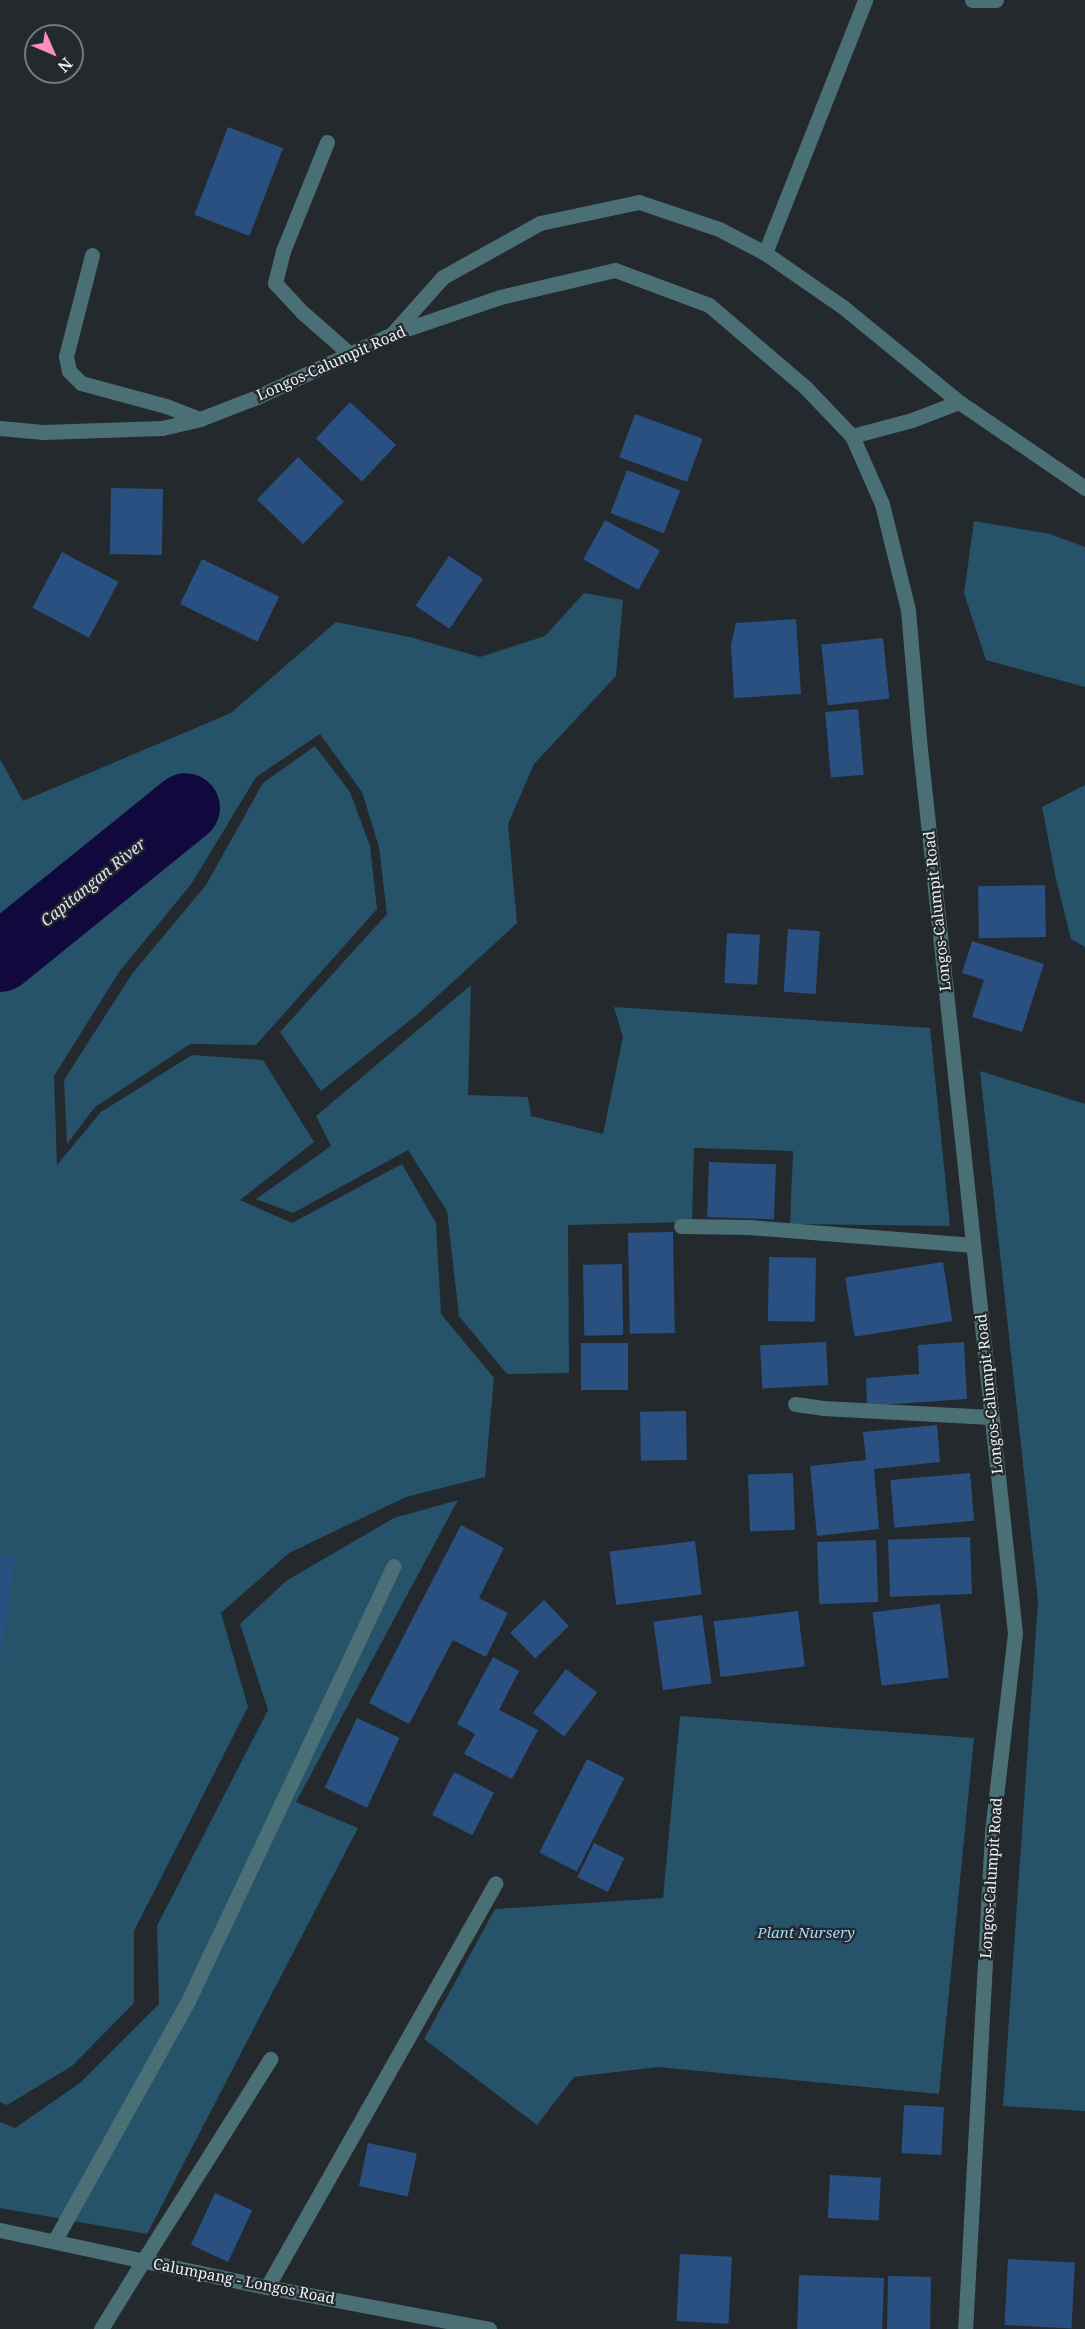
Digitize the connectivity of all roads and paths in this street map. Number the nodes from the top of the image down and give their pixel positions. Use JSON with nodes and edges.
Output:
{"nodes":[{"id":1,"x":865,"y":0,"type":"edge"},
{"id":2,"x":972,"y":0,"type":"edge"},
{"id":3,"x":996,"y":0,"type":"edge"},
{"id":4,"x":327,"y":142,"type":"dead end"},
{"id":5,"x":765,"y":253,"type":"junction"},
{"id":6,"x":92,"y":255,"type":"dead end"},
{"id":7,"x":392,"y":334,"type":"junction"},
{"id":8,"x":351,"y":355,"type":"junction"},
{"id":9,"x":959,"y":402,"type":"junction"},
{"id":10,"x":200,"y":419,"type":"junction"},
{"id":11,"x":0,"y":428,"type":"edge"},
{"id":12,"x":852,"y":436,"type":"junction"},
{"id":13,"x":1083,"y":482,"type":"edge"},
{"id":14,"x":681,"y":1226,"type":"dead end"},
{"id":15,"x":973,"y":1245,"type":"junction"},
{"id":16,"x":795,"y":1404,"type":"dead end"},
{"id":17,"x":991,"y":1418,"type":"junction"},
{"id":18,"x":394,"y":1566,"type":"dead end"},
{"id":19,"x":496,"y":1883,"type":"dead end"},
{"id":20,"x":270,"y":2059,"type":"dead end"},
{"id":21,"x":0,"y":2230,"type":"edge"},
{"id":22,"x":56,"y":2240,"type":"junction"},
{"id":23,"x":143,"y":2261,"type":"junction"},
{"id":24,"x":267,"y":2287,"type":"junction"},
{"id":25,"x":100,"y":2329,"type":"edge"},
{"id":26,"x":489,"y":2329,"type":"edge"},
{"id":27,"x":965,"y":2329,"type":"edge"}],
"edges":[{"from":1,"to":5,"type":"street"},
{"from":2,"to":3,"type":"street"},
{"from":4,"to":8,"type":"street"},
{"from":5,"to":7,"type":"street"},
{"from":5,"to":9,"type":"street"},
{"from":6,"to":10,"type":"street"},
{"from":7,"to":8,"type":"street","name":"Longos-Calumpit Road"},
{"from":7,"to":12,"type":"street","name":"Longos-Calumpit Road"},
{"from":8,"to":10,"type":"street","name":"Longos-Calumpit Road"},
{"from":9,"to":12,"type":"street"},
{"from":9,"to":13,"type":"street"},
{"from":10,"to":11,"type":"street","name":"Longos-Calumpit Road"},
{"from":12,"to":15,"type":"street","name":"Longos-Calumpit Road"},
{"from":14,"to":15,"type":"street"},
{"from":15,"to":17,"type":"street","name":"Longos-Calumpit Road"},
{"from":16,"to":17,"type":"street"},
{"from":17,"to":27,"type":"street","name":"Longos-Calumpit Road"},
{"from":18,"to":22,"type":"street"},
{"from":19,"to":24,"type":"street"},
{"from":20,"to":23,"type":"street"},
{"from":21,"to":22,"type":"street","name":"Calumpang - Longos Road"},
{"from":22,"to":23,"type":"street","name":"Calumpang - Longos Road"},
{"from":23,"to":24,"type":"street","name":"Calumpang - Longos Road"},
{"from":23,"to":25,"type":"street"},
{"from":24,"to":26,"type":"street","name":"Calumpang - Longos Road"}]}
